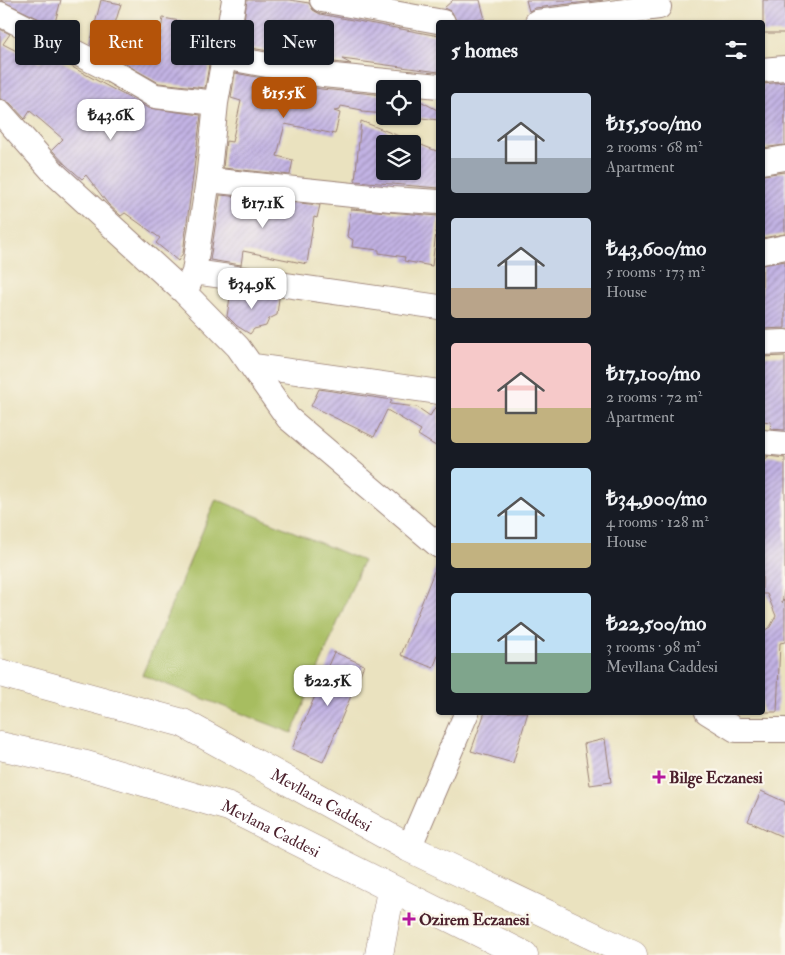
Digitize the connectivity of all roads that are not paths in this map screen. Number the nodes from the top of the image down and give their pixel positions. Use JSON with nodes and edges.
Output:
{"nodes":[{"id":1,"x":234,"y":0,"type":"edge"},
{"id":2,"x":322,"y":0,"type":"edge"},
{"id":3,"x":658,"y":10,"type":"edge"},
{"id":4,"x":0,"y":14,"type":"edge"},
{"id":5,"x":230,"y":20,"type":"edge"},
{"id":6,"x":557,"y":20,"type":"edge"},
{"id":7,"x":436,"y":21,"type":"edge"},
{"id":8,"x":254,"y":63,"type":"edge"},
{"id":9,"x":222,"y":65,"type":"edge"},
{"id":10,"x":785,"y":68,"type":"edge"},
{"id":11,"x":765,"y":70,"type":"edge"},
{"id":12,"x":436,"y":86,"type":"edge"},
{"id":13,"x":216,"y":103,"type":"junction"},
{"id":14,"x":0,"y":112,"type":"edge"},
{"id":15,"x":785,"y":158,"type":"edge"},
{"id":16,"x":765,"y":161,"type":"edge"},
{"id":17,"x":208,"y":180,"type":"junction"},
{"id":18,"x":436,"y":202,"type":"edge"},
{"id":19,"x":785,"y":247,"type":"edge"},
{"id":20,"x":765,"y":251,"type":"edge"},
{"id":21,"x":189,"y":282,"type":"junction"},
{"id":22,"x":436,"y":307,"type":"edge"},
{"id":23,"x":785,"y":342,"type":"edge"},
{"id":24,"x":765,"y":343,"type":"edge"},
{"id":25,"x":254,"y":366,"type":"junction"},
{"id":26,"x":436,"y":392,"type":"edge"},
{"id":27,"x":765,"y":442,"type":"edge"},
{"id":28,"x":785,"y":444,"type":"edge"},
{"id":29,"x":436,"y":543,"type":"edge"},
{"id":30,"x":0,"y":673,"type":"edge"},
{"id":31,"x":466,"y":715,"type":"edge"},
{"id":32,"x":711,"y":715,"type":"edge"},
{"id":33,"x":785,"y":730,"type":"edge"},
{"id":34,"x":0,"y":746,"type":"edge"},
{"id":35,"x":409,"y":848,"type":"junction"},
{"id":36,"x":391,"y":890,"type":"junction"},
{"id":37,"x":379,"y":955,"type":"edge"},
{"id":38,"x":524,"y":955,"type":"edge"},
{"id":39,"x":633,"y":955,"type":"edge"}],
"edges":[{"from":1,"to":5,"type":"street"},
{"from":2,"to":7,"type":"street"},
{"from":3,"to":6,"type":"street"},
{"from":4,"to":13,"type":"street"},
{"from":8,"to":12,"type":"street"},
{"from":9,"to":13,"type":"street"},
{"from":10,"to":11,"type":"street"},
{"from":13,"to":17,"type":"street"},
{"from":14,"to":21,"type":"street"},
{"from":15,"to":16,"type":"street"},
{"from":17,"to":18,"type":"street"},
{"from":17,"to":21,"type":"street"},
{"from":19,"to":20,"type":"street"},
{"from":21,"to":22,"type":"street"},
{"from":21,"to":25,"type":"street"},
{"from":23,"to":24,"type":"street"},
{"from":25,"to":26,"type":"street"},
{"from":25,"to":29,"type":"street"},
{"from":27,"to":28,"type":"street"},
{"from":30,"to":35,"type":"main road","name":"Mevllana Caddesi"},
{"from":31,"to":35,"type":"street"},
{"from":32,"to":33,"type":"street"},
{"from":34,"to":36,"type":"main road","name":"Mevlana Caddesi"},
{"from":35,"to":39,"type":"main road","name":"Mevllana Caddesi"},
{"from":36,"to":37,"type":"main road"},
{"from":36,"to":38,"type":"main road","name":"Mevlana Caddesi"}]}
